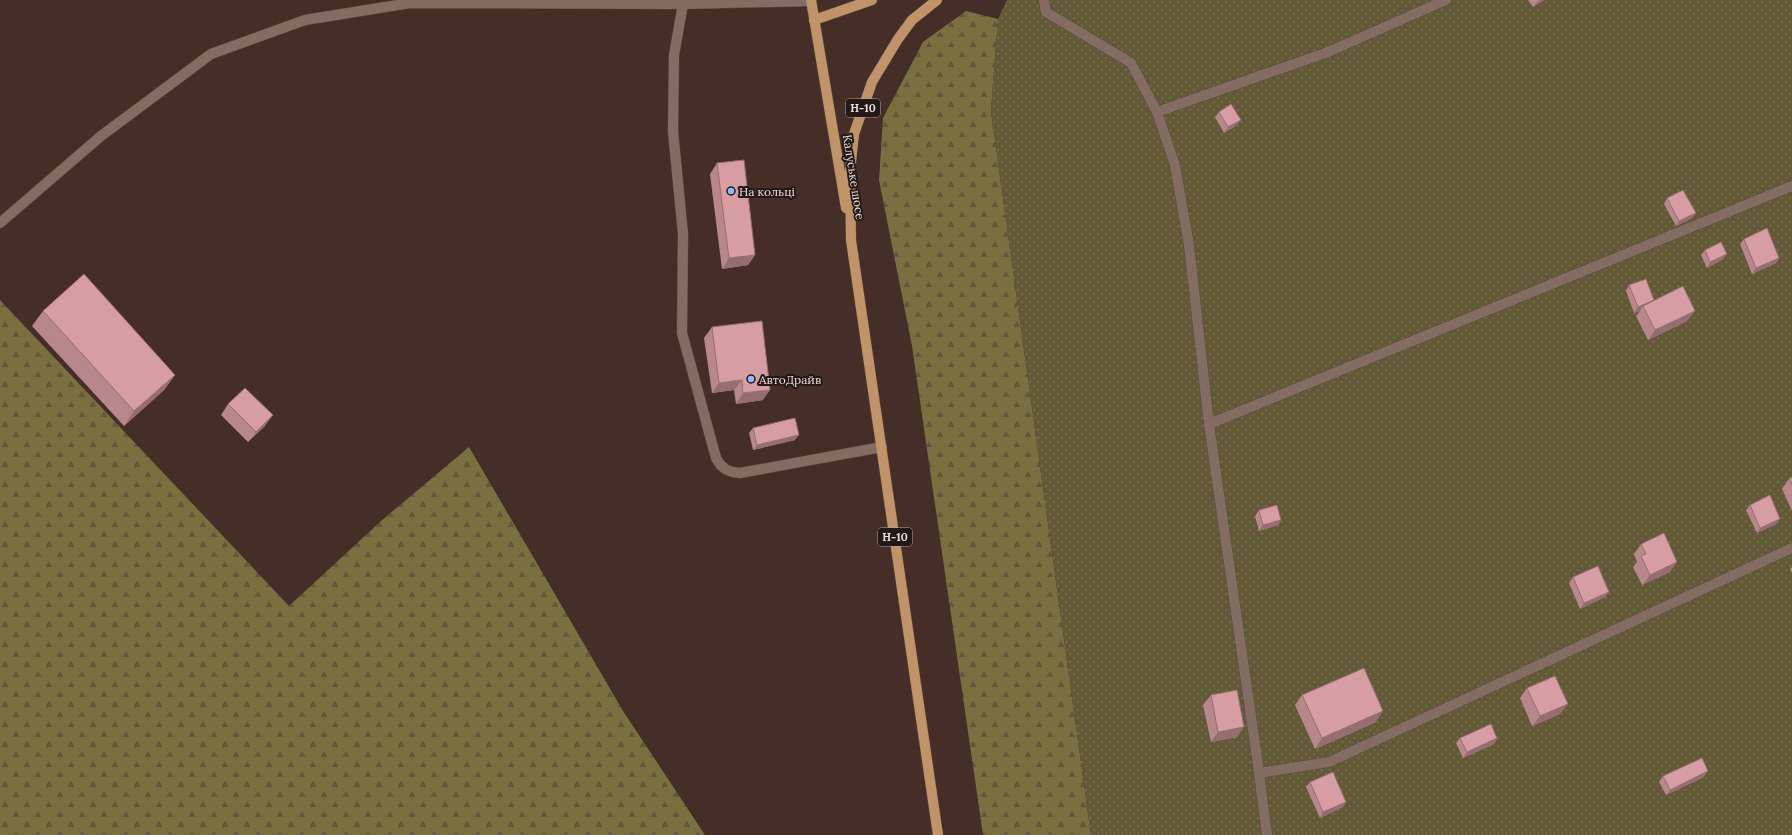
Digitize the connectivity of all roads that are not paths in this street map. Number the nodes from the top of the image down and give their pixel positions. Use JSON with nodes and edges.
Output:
{"nodes":[{"id":1,"x":872,"y":0,"type":"edge"},
{"id":2,"x":937,"y":0,"type":"edge"},
{"id":3,"x":1044,"y":0,"type":"edge"},
{"id":4,"x":1446,"y":0,"type":"edge"},
{"id":5,"x":811,"y":1,"type":"edge"},
{"id":6,"x":682,"y":2,"type":"edge"},
{"id":7,"x":814,"y":20,"type":"junction"},
{"id":8,"x":1157,"y":112,"type":"junction"},
{"id":9,"x":1792,"y":186,"type":"edge"},
{"id":10,"x":0,"y":223,"type":"edge"},
{"id":11,"x":851,"y":240,"type":"junction"},
{"id":12,"x":1209,"y":424,"type":"junction"},
{"id":13,"x":882,"y":447,"type":"junction"},
{"id":14,"x":1792,"y":548,"type":"edge"},
{"id":15,"x":1259,"y":773,"type":"junction"},
{"id":16,"x":938,"y":835,"type":"edge"},
{"id":17,"x":1267,"y":835,"type":"edge"}],
"edges":[{"from":1,"to":7,"type":"main road"},
{"from":2,"to":11,"type":"main road","number":"Н-10"},
{"from":3,"to":8,"type":"street"},
{"from":4,"to":8,"type":"street"},
{"from":5,"to":6,"type":"street"},
{"from":5,"to":7,"type":"main road","name":"Калуське шосе"},
{"from":6,"to":10,"type":"street"},
{"from":6,"to":13,"type":"street"},
{"from":7,"to":11,"type":"main road","name":"Калуське шосе","number":"Н-10"},
{"from":8,"to":12,"type":"street"},
{"from":9,"to":12,"type":"street"},
{"from":11,"to":13,"type":"main road","number":"Н-10"},
{"from":12,"to":15,"type":"street"},
{"from":13,"to":16,"type":"main road","number":"Н-10"},
{"from":14,"to":15,"type":"street"},
{"from":15,"to":17,"type":"street"}]}
